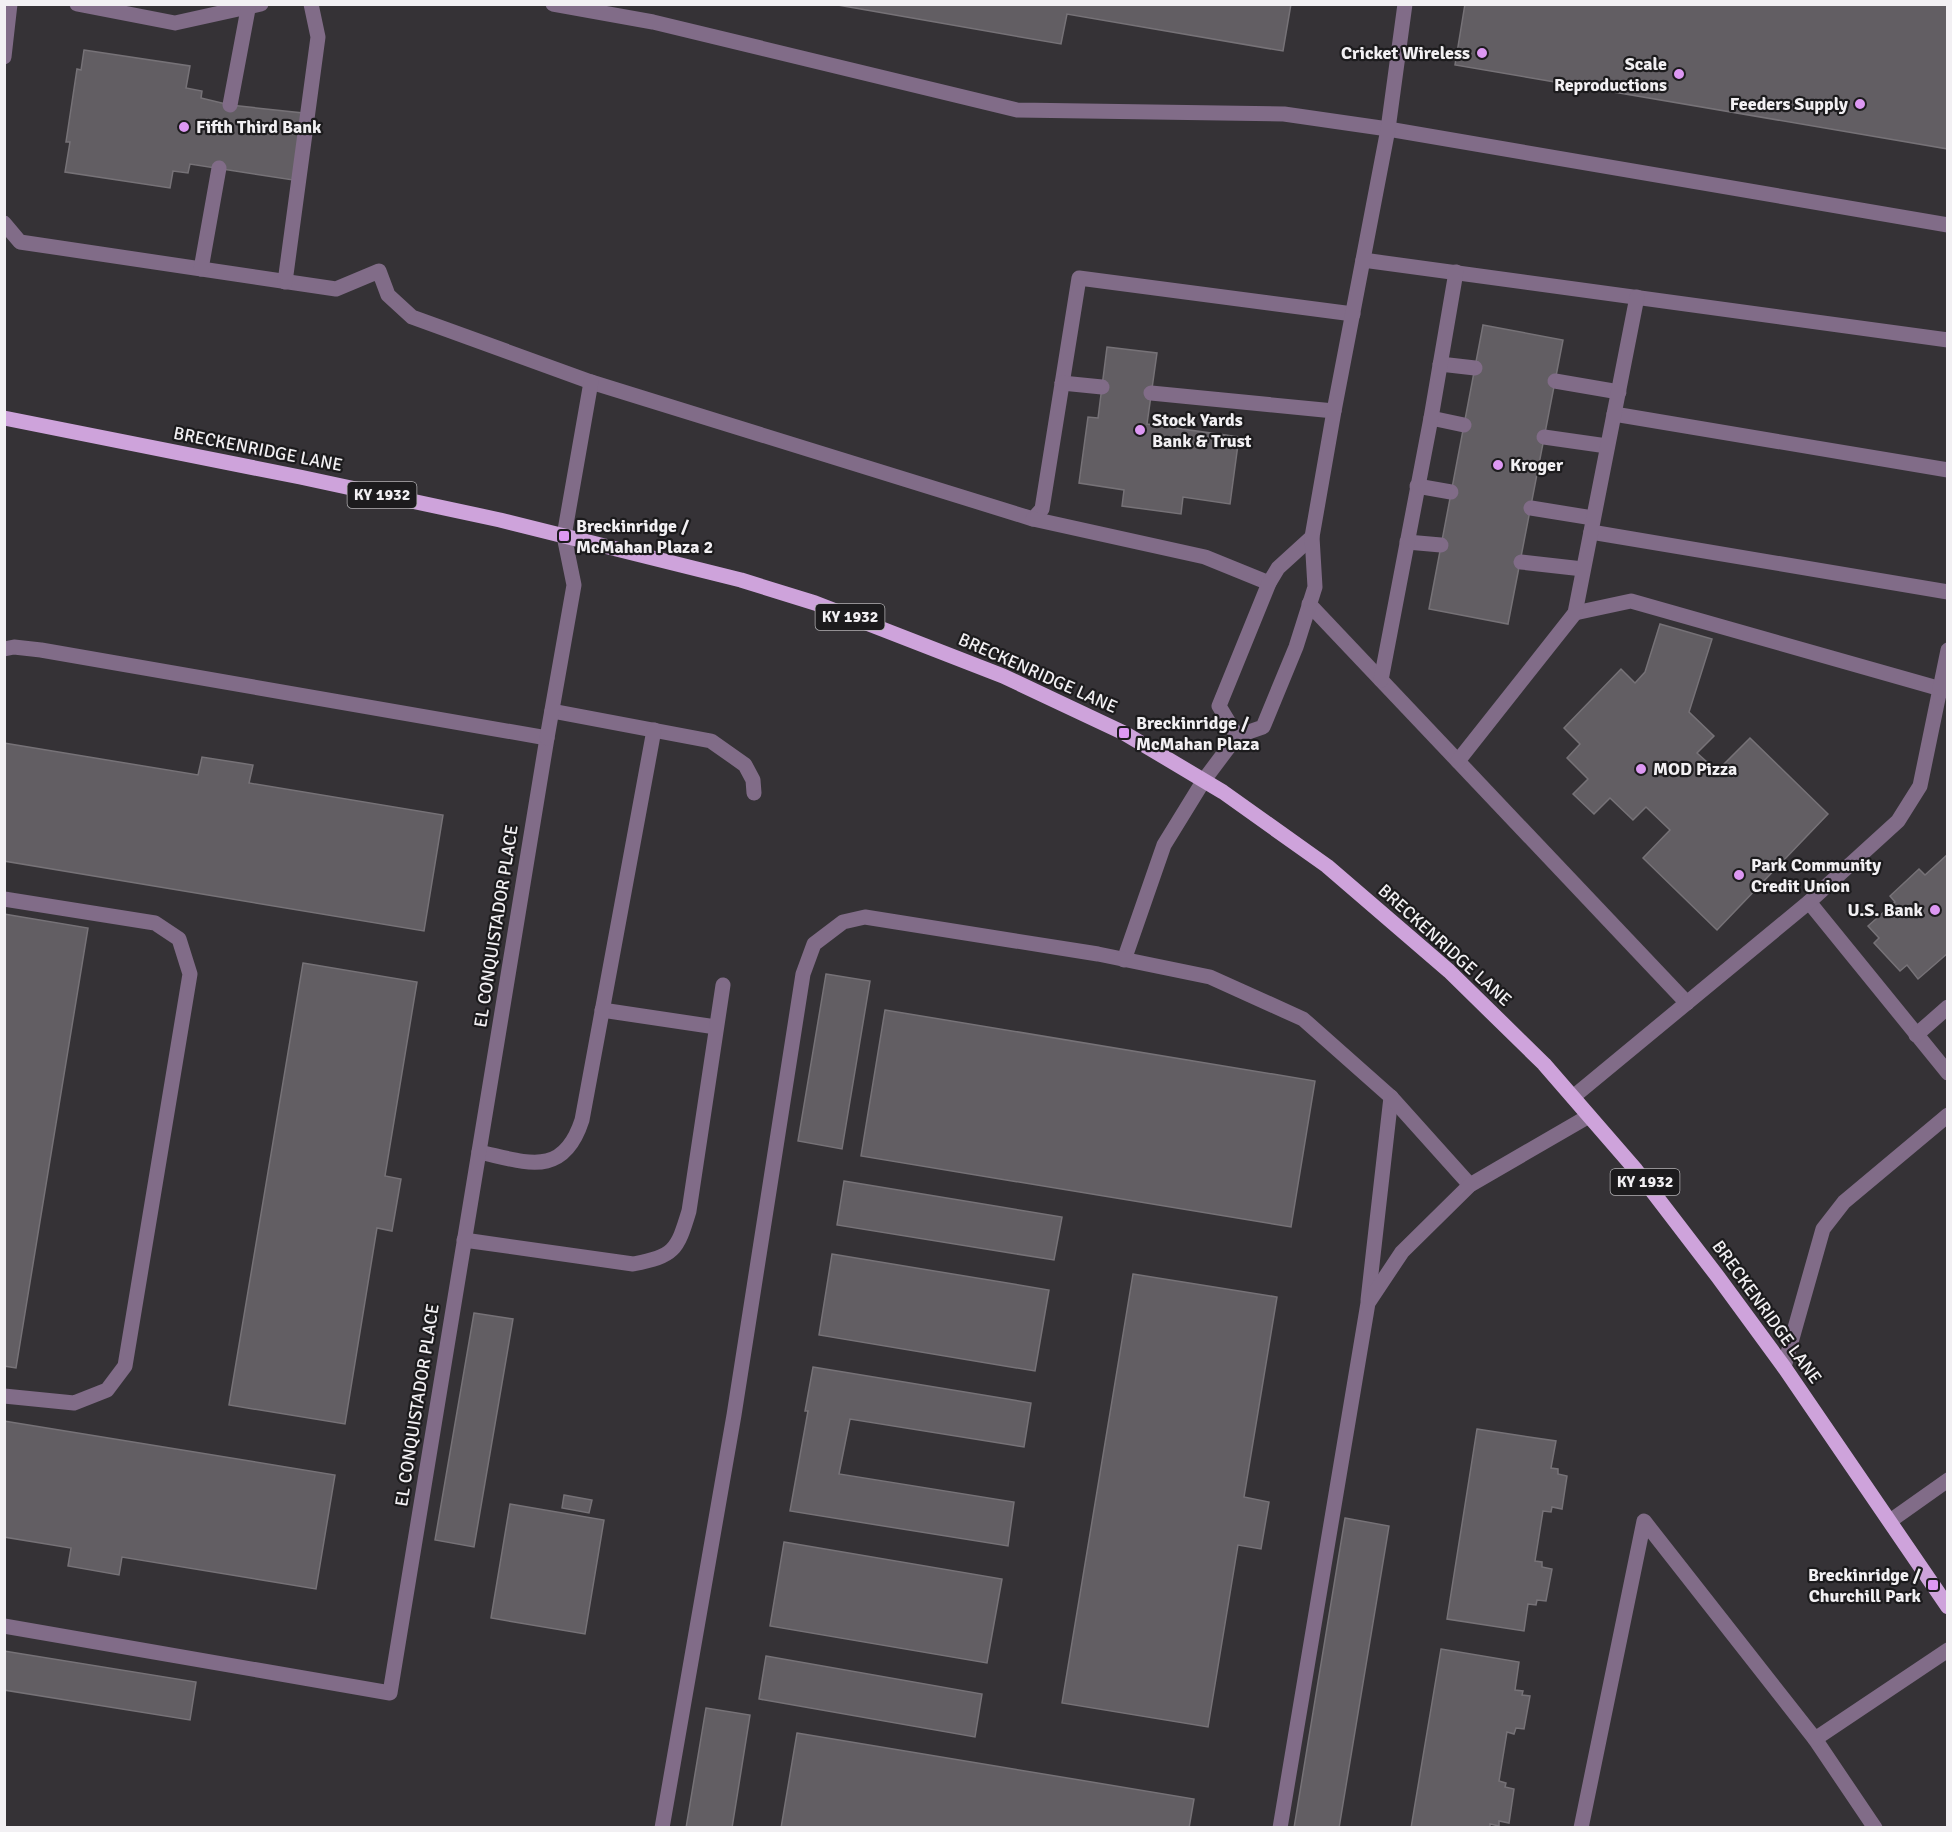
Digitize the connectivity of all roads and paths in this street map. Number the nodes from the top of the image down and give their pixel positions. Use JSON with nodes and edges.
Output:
{"nodes":[{"id":1,"x":10,"y":4,"type":"edge"},
{"id":2,"x":77,"y":4,"type":"edge"},
{"id":3,"x":311,"y":4,"type":"edge"},
{"id":4,"x":553,"y":4,"type":"edge"},
{"id":5,"x":1405,"y":4,"type":"edge"},
{"id":6,"x":253,"y":5,"type":"edge"},
{"id":7,"x":4,"y":57,"type":"edge"},
{"id":8,"x":230,"y":105,"type":"dead end"},
{"id":9,"x":1388,"y":129,"type":"junction"},
{"id":10,"x":219,"y":168,"type":"dead end"},
{"id":11,"x":4,"y":223,"type":"edge"},
{"id":12,"x":1947,"y":225,"type":"edge"},
{"id":13,"x":1363,"y":260,"type":"junction"},
{"id":14,"x":201,"y":269,"type":"junction"},
{"id":15,"x":1456,"y":272,"type":"junction"},
{"id":16,"x":285,"y":282,"type":"junction"},
{"id":17,"x":1637,"y":297,"type":"junction"},
{"id":18,"x":1353,"y":314,"type":"junction"},
{"id":19,"x":1947,"y":340,"type":"edge"},
{"id":20,"x":1440,"y":364,"type":"junction"},
{"id":21,"x":1475,"y":368,"type":"dead end"},
{"id":22,"x":1555,"y":381,"type":"dead end"},
{"id":23,"x":591,"y":382,"type":"junction"},
{"id":24,"x":1062,"y":383,"type":"junction"},
{"id":25,"x":1102,"y":387,"type":"dead end"},
{"id":26,"x":1619,"y":392,"type":"junction"},
{"id":27,"x":1151,"y":393,"type":"dead end"},
{"id":28,"x":1334,"y":411,"type":"junction"},
{"id":29,"x":1614,"y":414,"type":"junction"},
{"id":30,"x":4,"y":418,"type":"edge"},
{"id":31,"x":1431,"y":418,"type":"junction"},
{"id":32,"x":1464,"y":425,"type":"dead end"},
{"id":33,"x":1544,"y":437,"type":"dead end"},
{"id":34,"x":1607,"y":446,"type":"junction"},
{"id":35,"x":1947,"y":470,"type":"edge"},
{"id":36,"x":1417,"y":486,"type":"junction"},
{"id":37,"x":1451,"y":492,"type":"dead end"},
{"id":38,"x":1531,"y":508,"type":"dead end"},
{"id":39,"x":1033,"y":519,"type":"junction"},
{"id":40,"x":1592,"y":525,"type":"junction"},
{"id":41,"x":564,"y":536,"type":"junction"},
{"id":42,"x":1312,"y":537,"type":"junction"},
{"id":43,"x":1407,"y":542,"type":"junction"},
{"id":44,"x":1441,"y":545,"type":"dead end"},
{"id":45,"x":1521,"y":562,"type":"dead end"},
{"id":46,"x":1583,"y":569,"type":"junction"},
{"id":47,"x":1269,"y":583,"type":"junction"},
{"id":48,"x":1947,"y":592,"type":"edge"},
{"id":49,"x":1309,"y":604,"type":"junction"},
{"id":50,"x":1575,"y":613,"type":"junction"},
{"id":51,"x":4,"y":649,"type":"edge"},
{"id":52,"x":1947,"y":650,"type":"edge"},
{"id":53,"x":1381,"y":680,"type":"junction"},
{"id":54,"x":1943,"y":690,"type":"edge"},
{"id":55,"x":552,"y":711,"type":"junction"},
{"id":56,"x":654,"y":730,"type":"junction"},
{"id":57,"x":1237,"y":736,"type":"junction"},
{"id":58,"x":547,"y":738,"type":"junction"},
{"id":59,"x":1458,"y":761,"type":"junction"},
{"id":60,"x":1204,"y":780,"type":"junction"},
{"id":61,"x":754,"y":793,"type":"dead end"},
{"id":62,"x":4,"y":899,"type":"edge"},
{"id":63,"x":1809,"y":902,"type":"junction"},
{"id":64,"x":1124,"y":960,"type":"junction"},
{"id":65,"x":723,"y":985,"type":"dead end"},
{"id":66,"x":1687,"y":1003,"type":"junction"},
{"id":67,"x":1947,"y":1007,"type":"edge"},
{"id":68,"x":602,"y":1010,"type":"junction"},
{"id":69,"x":716,"y":1027,"type":"junction"},
{"id":70,"x":1916,"y":1035,"type":"junction"},
{"id":71,"x":1947,"y":1073,"type":"edge"},
{"id":72,"x":1391,"y":1097,"type":"junction"},
{"id":73,"x":1573,"y":1097,"type":"junction"},
{"id":74,"x":1947,"y":1115,"type":"edge"},
{"id":75,"x":1589,"y":1116,"type":"junction"},
{"id":76,"x":479,"y":1152,"type":"junction"},
{"id":77,"x":1470,"y":1185,"type":"junction"},
{"id":78,"x":464,"y":1240,"type":"junction"},
{"id":79,"x":1368,"y":1303,"type":"junction"},
{"id":80,"x":1784,"y":1366,"type":"junction"},
{"id":81,"x":4,"y":1396,"type":"edge"},
{"id":82,"x":1947,"y":1480,"type":"edge"},
{"id":83,"x":1890,"y":1521,"type":"junction"},
{"id":84,"x":1947,"y":1607,"type":"edge"},
{"id":85,"x":4,"y":1626,"type":"edge"},
{"id":86,"x":1947,"y":1650,"type":"edge"},
{"id":87,"x":1815,"y":1739,"type":"junction"},
{"id":88,"x":663,"y":1827,"type":"edge"},
{"id":89,"x":1280,"y":1827,"type":"edge"},
{"id":90,"x":1581,"y":1827,"type":"edge"},
{"id":91,"x":1875,"y":1827,"type":"edge"}],
"edges":[{"from":1,"to":7,"type":"street"},
{"from":2,"to":6,"type":"street"},
{"from":3,"to":16,"type":"street"},
{"from":4,"to":9,"type":"street"},
{"from":5,"to":9,"type":"street"},
{"from":6,"to":8,"type":"street"},
{"from":9,"to":12,"type":"street"},
{"from":9,"to":13,"type":"street"},
{"from":10,"to":14,"type":"street"},
{"from":11,"to":14,"type":"street"},
{"from":13,"to":15,"type":"street"},
{"from":13,"to":18,"type":"street"},
{"from":14,"to":16,"type":"street"},
{"from":15,"to":17,"type":"street"},
{"from":15,"to":20,"type":"street"},
{"from":16,"to":23,"type":"street"},
{"from":17,"to":19,"type":"street"},
{"from":17,"to":26,"type":"street"},
{"from":18,"to":24,"type":"street"},
{"from":18,"to":28,"type":"street"},
{"from":20,"to":21,"type":"street"},
{"from":20,"to":31,"type":"street"},
{"from":22,"to":26,"type":"street"},
{"from":23,"to":39,"type":"street"},
{"from":23,"to":41,"type":"street"},
{"from":24,"to":25,"type":"street"},
{"from":24,"to":39,"type":"street"},
{"from":26,"to":29,"type":"street"},
{"from":27,"to":28,"type":"street"},
{"from":28,"to":42,"type":"street"},
{"from":29,"to":34,"type":"street"},
{"from":29,"to":35,"type":"street"},
{"from":30,"to":41,"type":"main road","name":"BRECKENRIDGE LANE","number":"KY 1932"},
{"from":31,"to":32,"type":"street"},
{"from":31,"to":36,"type":"street"},
{"from":33,"to":34,"type":"street"},
{"from":34,"to":40,"type":"street"},
{"from":36,"to":37,"type":"street"},
{"from":36,"to":43,"type":"street"},
{"from":38,"to":40,"type":"street"},
{"from":39,"to":47,"type":"street"},
{"from":40,"to":46,"type":"street"},
{"from":40,"to":48,"type":"street"},
{"from":41,"to":55,"type":"street","name":"EL CONQUISTADOR PLACE"},
{"from":41,"to":60,"type":"main road","name":"BRECKENRIDGE LANE","number":"KY 1932"},
{"from":42,"to":47,"type":"street"},
{"from":42,"to":49,"type":"street"},
{"from":43,"to":44,"type":"street"},
{"from":43,"to":53,"type":"street"},
{"from":45,"to":46,"type":"street"},
{"from":46,"to":50,"type":"street"},
{"from":47,"to":57,"type":"street"},
{"from":49,"to":53,"type":"street"},
{"from":49,"to":57,"type":"street"},
{"from":50,"to":54,"type":"street"},
{"from":50,"to":59,"type":"street"},
{"from":51,"to":58,"type":"street"},
{"from":52,"to":54,"type":"street"},
{"from":53,"to":59,"type":"street"},
{"from":54,"to":63,"type":"street"},
{"from":55,"to":56,"type":"street"},
{"from":55,"to":58,"type":"street","name":"EL CONQUISTADOR PLACE"},
{"from":56,"to":61,"type":"street"},
{"from":56,"to":68,"type":"street"},
{"from":57,"to":60,"type":"street"},
{"from":58,"to":76,"type":"street","name":"EL CONQUISTADOR PLACE"},
{"from":59,"to":66,"type":"street"},
{"from":60,"to":64,"type":"street"},
{"from":60,"to":73,"type":"main road","name":"BRECKENRIDGE LANE","number":"KY 1932"},
{"from":62,"to":81,"type":"street"},
{"from":63,"to":66,"type":"street"},
{"from":63,"to":70,"type":"street"},
{"from":64,"to":72,"type":"street"},
{"from":64,"to":88,"type":"street"},
{"from":65,"to":69,"type":"street"},
{"from":66,"to":73,"type":"street"},
{"from":67,"to":70,"type":"street"},
{"from":68,"to":69,"type":"street"},
{"from":68,"to":76,"type":"street"},
{"from":69,"to":78,"type":"street"},
{"from":70,"to":71,"type":"street"},
{"from":72,"to":77,"type":"street"},
{"from":72,"to":79,"type":"street"},
{"from":73,"to":75,"type":"main road","name":"BRECKENRIDGE LANE","number":"KY 1932"},
{"from":74,"to":80,"type":"street"},
{"from":75,"to":77,"type":"street"},
{"from":75,"to":80,"type":"main road","name":"BRECKENRIDGE LANE","number":"KY 1932"},
{"from":76,"to":78,"type":"street","name":"EL CONQUISTADOR PLACE"},
{"from":77,"to":79,"type":"street"},
{"from":78,"to":85,"type":"street","name":"EL CONQUISTADOR PLACE"},
{"from":79,"to":89,"type":"street"},
{"from":80,"to":83,"type":"main road","name":"BRECKENRIDGE LANE","number":"KY 1932"},
{"from":82,"to":83,"type":"street"},
{"from":83,"to":84,"type":"main road","name":"BRECKENRIDGE LANE","number":"KY 1932"},
{"from":86,"to":87,"type":"street"},
{"from":87,"to":90,"type":"street"},
{"from":87,"to":91,"type":"street"}]}
